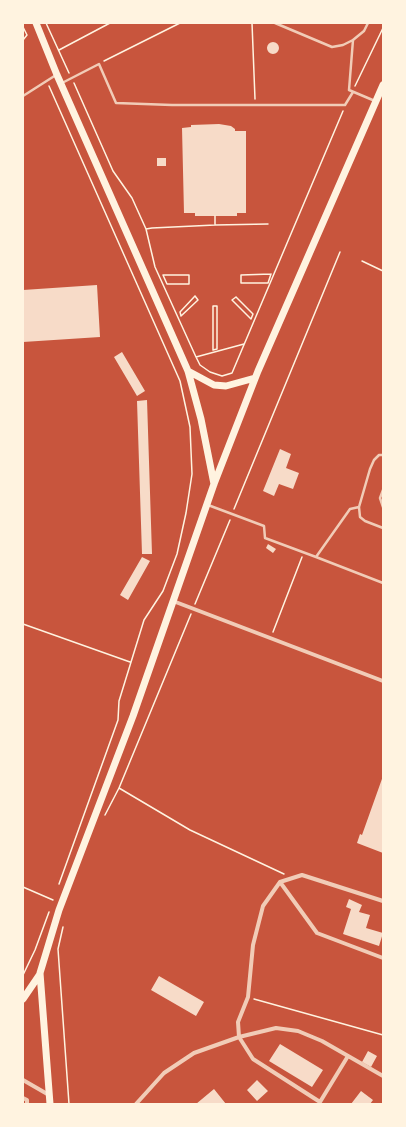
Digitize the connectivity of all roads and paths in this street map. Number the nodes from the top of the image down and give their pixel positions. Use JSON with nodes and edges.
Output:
{"nodes":[{"id":1,"x":110,"y":23,"type":"edge"},
{"id":2,"x":180,"y":23,"type":"edge"},
{"id":3,"x":252,"y":23,"type":"edge"},
{"id":4,"x":275,"y":23,"type":"edge"},
{"id":5,"x":368,"y":23,"type":"edge"},
{"id":6,"x":37,"y":24,"type":"edge"},
{"id":7,"x":47,"y":24,"type":"edge"},
{"id":8,"x":23,"y":27,"type":"edge"},
{"id":9,"x":383,"y":28,"type":"edge"},
{"id":10,"x":23,"y":40,"type":"edge"},
{"id":11,"x":353,"y":40,"type":"junction"},
{"id":12,"x":59,"y":50,"type":"junction"},
{"id":13,"x":99,"y":64,"type":"junction"},
{"id":14,"x":56,"y":75,"type":"junction"},
{"id":15,"x":71,"y":78,"type":"junction"},
{"id":16,"x":47,"y":81,"type":"junction"},
{"id":17,"x":60,"y":83,"type":"junction"},
{"id":18,"x":382,"y":88,"type":"edge"},
{"id":19,"x":353,"y":92,"type":"junction"},
{"id":20,"x":23,"y":96,"type":"edge"},
{"id":21,"x":375,"y":102,"type":"junction"},
{"id":22,"x":255,"y":105,"type":"junction"},
{"id":23,"x":345,"y":105,"type":"junction"},
{"id":24,"x":215,"y":216,"type":"dead end"},
{"id":25,"x":215,"y":224,"type":"junction"},
{"id":26,"x":268,"y":224,"type":"dead end"},
{"id":27,"x":146,"y":229,"type":"junction"},
{"id":28,"x":362,"y":261,"type":"dead end"},
{"id":29,"x":383,"y":271,"type":"edge"},
{"id":30,"x":241,"y":274,"type":"joint"},
{"id":31,"x":189,"y":275,"type":"joint"},
{"id":32,"x":194,"y":296,"type":"joint"},
{"id":33,"x":217,"y":306,"type":"joint"},
{"id":34,"x":254,"y":316,"type":"junction"},
{"id":35,"x":244,"y":344,"type":"junction"},
{"id":36,"x":196,"y":357,"type":"junction"},
{"id":37,"x":188,"y":371,"type":"junction"},
{"id":38,"x":255,"y":378,"type":"junction"},
{"id":39,"x":383,"y":455,"type":"edge"},
{"id":40,"x":214,"y":484,"type":"junction"},
{"id":41,"x":383,"y":490,"type":"edge"},
{"id":42,"x":207,"y":505,"type":"junction"},
{"id":43,"x":359,"y":507,"type":"junction"},
{"id":44,"x":383,"y":507,"type":"edge"},
{"id":45,"x":383,"y":528,"type":"edge"},
{"id":46,"x":303,"y":552,"type":"junction"},
{"id":47,"x":316,"y":557,"type":"junction"},
{"id":48,"x":383,"y":583,"type":"edge"},
{"id":49,"x":173,"y":602,"type":"junction"},
{"id":50,"x":23,"y":624,"type":"edge"},
{"id":51,"x":270,"y":639,"type":"junction"},
{"id":52,"x":130,"y":662,"type":"junction"},
{"id":53,"x":383,"y":682,"type":"edge"},
{"id":54,"x":102,"y":819,"type":"dead end"},
{"id":55,"x":280,"y":882,"type":"junction"},
{"id":56,"x":59,"y":886,"type":"dead end"},
{"id":57,"x":23,"y":888,"type":"edge"},
{"id":58,"x":54,"y":900,"type":"dead end"},
{"id":59,"x":383,"y":901,"type":"edge"},
{"id":60,"x":51,"y":907,"type":"dead end"},
{"id":61,"x":63,"y":927,"type":"dead end"},
{"id":62,"x":383,"y":958,"type":"edge"},
{"id":63,"x":40,"y":973,"type":"junction"},
{"id":64,"x":23,"y":975,"type":"edge"},
{"id":65,"x":248,"y":997,"type":"junction"},
{"id":66,"x":23,"y":999,"type":"edge"},
{"id":67,"x":383,"y":1035,"type":"edge"},
{"id":68,"x":239,"y":1037,"type":"junction"},
{"id":69,"x":348,"y":1056,"type":"junction"},
{"id":70,"x":383,"y":1076,"type":"edge"},
{"id":71,"x":23,"y":1080,"type":"edge"},
{"id":72,"x":50,"y":1096,"type":"junction"},
{"id":73,"x":23,"y":1098,"type":"edge"},
{"id":74,"x":27,"y":1104,"type":"edge"},
{"id":75,"x":50,"y":1104,"type":"edge"},
{"id":76,"x":70,"y":1104,"type":"edge"},
{"id":77,"x":136,"y":1104,"type":"edge"}],
"edges":[{"from":1,"to":12,"type":"path"},
{"from":2,"to":13,"type":"path"},
{"from":3,"to":22,"type":"path"},
{"from":4,"to":11,"type":"lane"},
{"from":5,"to":11,"type":"lane"},
{"from":6,"to":14,"type":"main road"},
{"from":7,"to":12,"type":"path"},
{"from":8,"to":10,"type":"path"},
{"from":9,"to":19,"type":"path"},
{"from":11,"to":19,"type":"lane"},
{"from":12,"to":15,"type":"path"},
{"from":13,"to":15,"type":"lane"},
{"from":13,"to":22,"type":"lane"},
{"from":14,"to":16,"type":"lane"},
{"from":14,"to":17,"type":"main road"},
{"from":15,"to":17,"type":"lane"},
{"from":15,"to":27,"type":"path"},
{"from":16,"to":20,"type":"lane"},
{"from":16,"to":52,"type":"path"},
{"from":17,"to":37,"type":"main road"},
{"from":18,"to":21,"type":"main road"},
{"from":19,"to":21,"type":"lane"},
{"from":19,"to":23,"type":"lane"},
{"from":21,"to":38,"type":"main road"},
{"from":22,"to":23,"type":"lane"},
{"from":23,"to":34,"type":"path"},
{"from":24,"to":25,"type":"path"},
{"from":25,"to":26,"type":"path"},
{"from":25,"to":27,"type":"path"},
{"from":27,"to":36,"type":"path"},
{"from":28,"to":29,"type":"path"},
{"from":30,"to":30,"type":"path"},
{"from":31,"to":31,"type":"path"},
{"from":32,"to":32,"type":"path"},
{"from":33,"to":33,"type":"path"},
{"from":34,"to":34,"type":"path"},
{"from":34,"to":35,"type":"path"},
{"from":35,"to":36,"type":"path"},
{"from":35,"to":36,"type":"path"},
{"from":37,"to":38,"type":"main road"},
{"from":37,"to":40,"type":"main road"},
{"from":38,"to":40,"type":"main road"},
{"from":39,"to":43,"type":"lane"},
{"from":40,"to":42,"type":"main road"},
{"from":41,"to":44,"type":"lane"},
{"from":42,"to":46,"type":"lane"},
{"from":42,"to":49,"type":"main road"},
{"from":43,"to":45,"type":"lane"},
{"from":43,"to":47,"type":"lane"},
{"from":46,"to":47,"type":"lane"},
{"from":46,"to":51,"type":"path"},
{"from":47,"to":48,"type":"lane"},
{"from":49,"to":51,"type":"street"},
{"from":49,"to":63,"type":"main road"},
{"from":50,"to":52,"type":"path"},
{"from":51,"to":53,"type":"street"},
{"from":52,"to":56,"type":"path"},
{"from":54,"to":55,"type":"path"},
{"from":55,"to":59,"type":"street"},
{"from":55,"to":62,"type":"street"},
{"from":55,"to":65,"type":"street"},
{"from":57,"to":58,"type":"path"},
{"from":60,"to":64,"type":"path"},
{"from":61,"to":76,"type":"path"},
{"from":63,"to":66,"type":"main road"},
{"from":63,"to":72,"type":"main road"},
{"from":65,"to":67,"type":"path"},
{"from":65,"to":68,"type":"street"},
{"from":68,"to":69,"type":"street"},
{"from":68,"to":69,"type":"street"},
{"from":68,"to":77,"type":"street"},
{"from":69,"to":70,"type":"street"},
{"from":71,"to":72,"type":"street"},
{"from":72,"to":75,"type":"main road"},
{"from":73,"to":74,"type":"street"}]}
